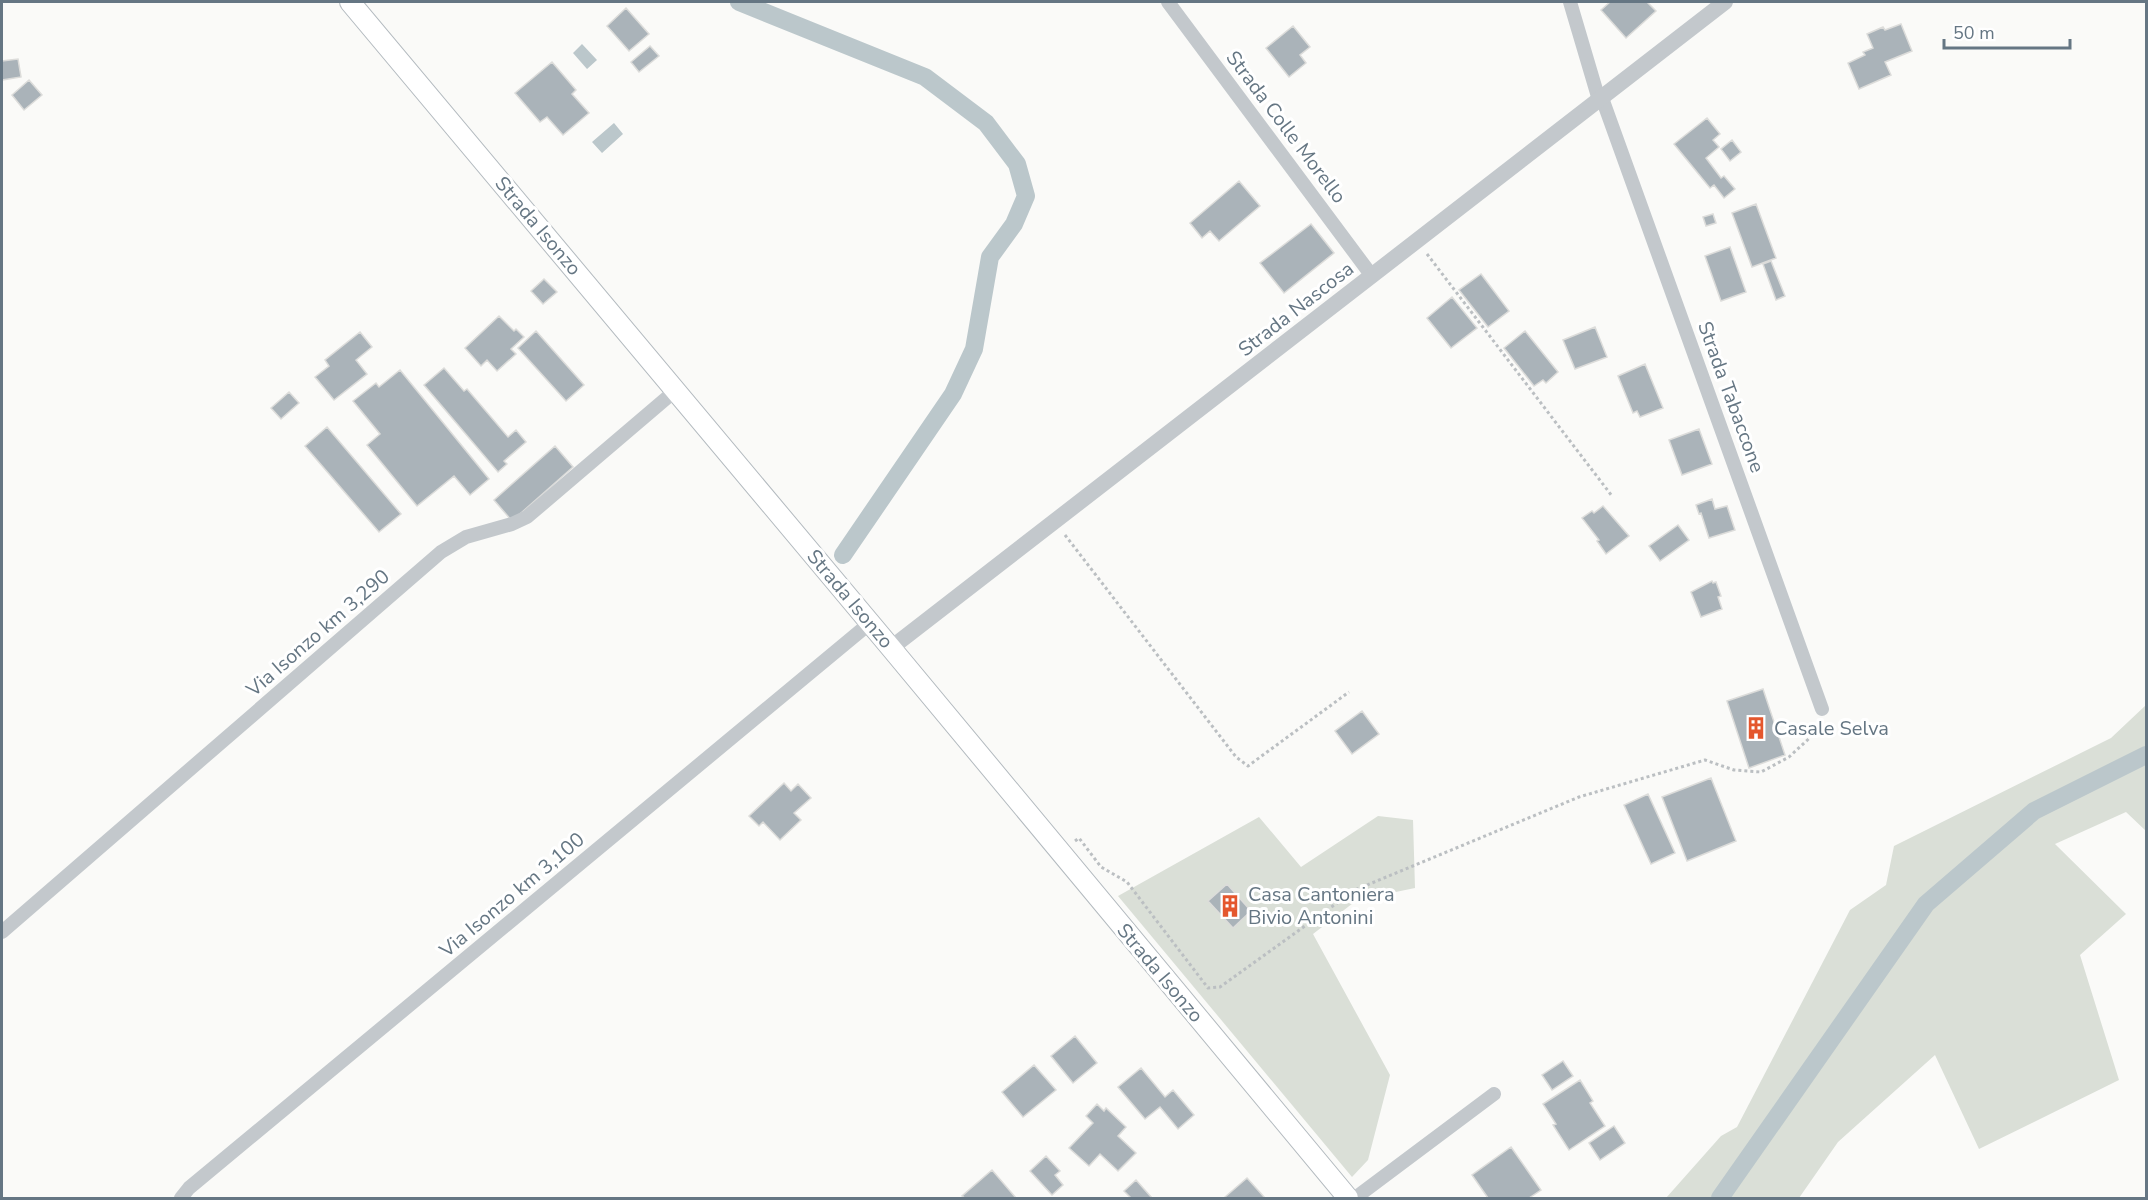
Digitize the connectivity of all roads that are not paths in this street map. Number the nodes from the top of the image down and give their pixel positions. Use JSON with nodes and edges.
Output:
{"nodes":[{"id":1,"x":350,"y":2,"type":"edge"},
{"id":2,"x":1168,"y":2,"type":"edge"},
{"id":3,"x":1570,"y":2,"type":"edge"},
{"id":4,"x":1725,"y":2,"type":"edge"},
{"id":5,"x":1600,"y":99,"type":"junction"},
{"id":6,"x":1372,"y":276,"type":"junction"},
{"id":7,"x":675,"y":390,"type":"junction"},
{"id":8,"x":870,"y":623,"type":"junction"},
{"id":9,"x":891,"y":648,"type":"junction"},
{"id":10,"x":1822,"y":709,"type":"road end"},
{"id":11,"x":2,"y":932,"type":"edge"},
{"id":12,"x":1494,"y":1094,"type":"dead end"},
{"id":13,"x":181,"y":1198,"type":"edge"},
{"id":14,"x":1348,"y":1198,"type":"edge"},
{"id":15,"x":1355,"y":1198,"type":"edge"}],
"edges":[{"from":1,"to":7,"type":"main road","name":"Strada Isonzo"},
{"from":2,"to":6,"type":"street","name":"Strada Colle Morello"},
{"from":3,"to":5,"type":"street","name":"Strada Tabaccone"},
{"from":4,"to":5,"type":"street","name":"Strada Nascosa"},
{"from":5,"to":6,"type":"street","name":"Strada Nascosa"},
{"from":5,"to":10,"type":"street","name":"Strada Tabaccone"},
{"from":6,"to":9,"type":"street","name":"Strada Nascosa"},
{"from":7,"to":8,"type":"main road","name":"Strada Isonzo"},
{"from":7,"to":11,"type":"street","name":"Via Isonzo km 3,290"},
{"from":8,"to":9,"type":"main road","name":"Strada Isonzo"},
{"from":8,"to":13,"type":"street","name":"Via Isonzo km 3,100"},
{"from":9,"to":14,"type":"main road","name":"Strada Isonzo"},
{"from":12,"to":15,"type":"street"}]}
